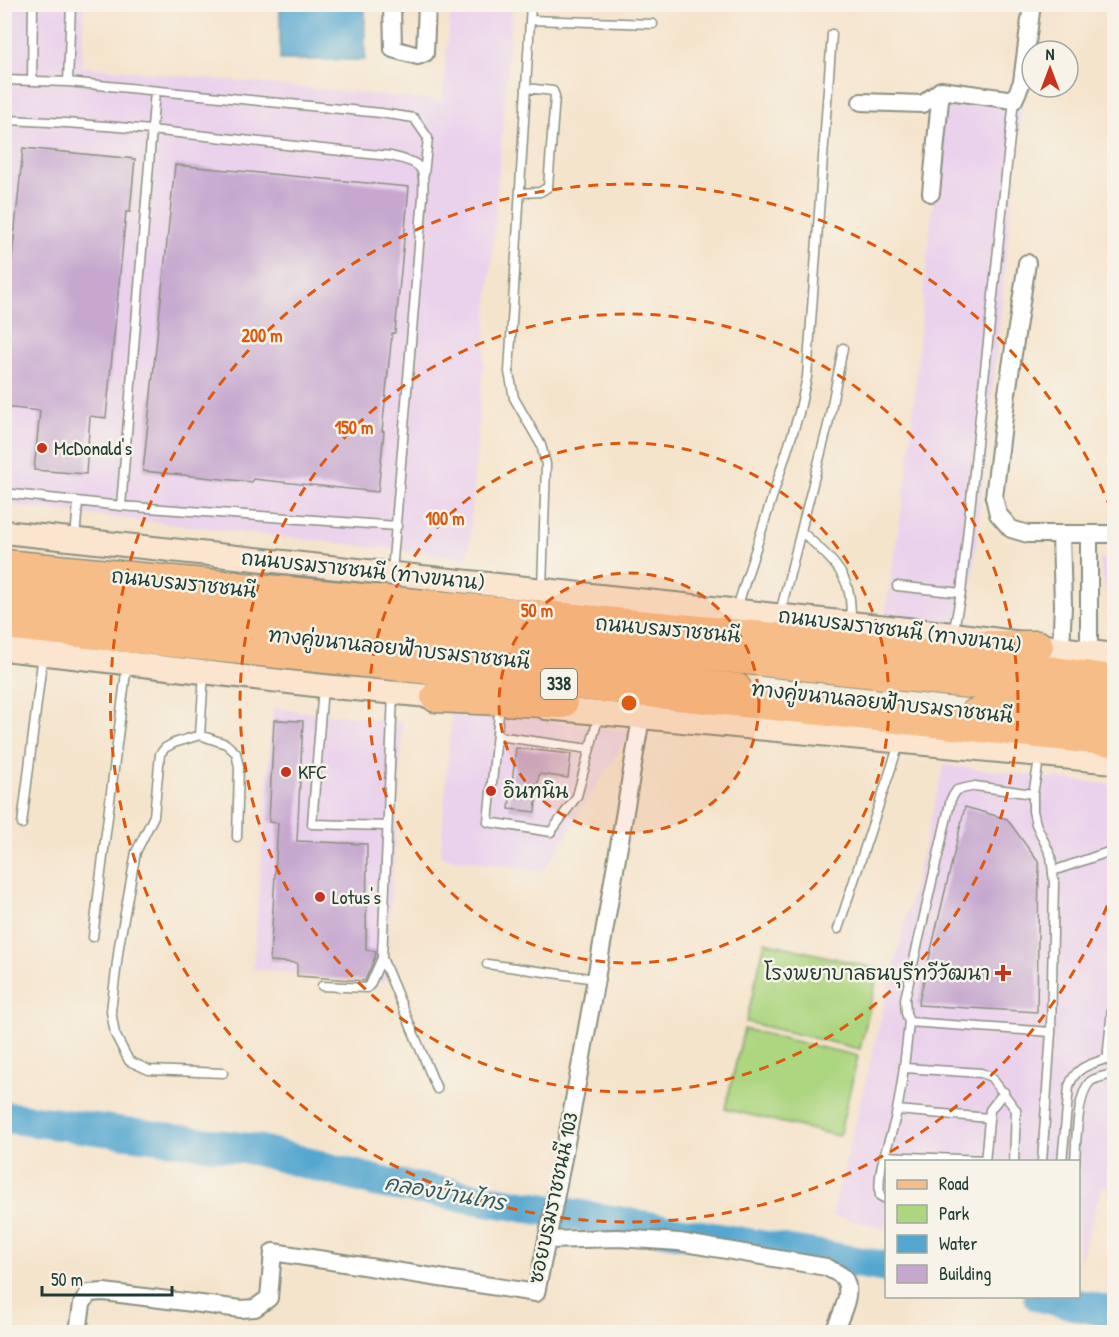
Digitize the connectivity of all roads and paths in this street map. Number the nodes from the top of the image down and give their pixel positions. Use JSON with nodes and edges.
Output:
{"nodes":[{"id":1,"x":33,"y":4,"type":"edge"},
{"id":2,"x":71,"y":4,"type":"edge"},
{"id":3,"x":392,"y":4,"type":"edge"},
{"id":4,"x":427,"y":4,"type":"edge"},
{"id":5,"x":531,"y":4,"type":"edge"},
{"id":6,"x":1032,"y":4,"type":"edge"},
{"id":7,"x":530,"y":20,"type":"junction"},
{"id":8,"x":653,"y":24,"type":"dead end"},
{"id":9,"x":832,"y":34,"type":"dead end"},
{"id":10,"x":4,"y":80,"type":"edge"},
{"id":11,"x":32,"y":81,"type":"junction"},
{"id":12,"x":68,"y":82,"type":"junction"},
{"id":13,"x":526,"y":88,"type":"junction"},
{"id":14,"x":941,"y":90,"type":"junction"},
{"id":15,"x":155,"y":91,"type":"junction"},
{"id":16,"x":1014,"y":100,"type":"junction"},
{"id":17,"x":861,"y":102,"type":"dead end"},
{"id":18,"x":4,"y":120,"type":"edge"},
{"id":19,"x":151,"y":130,"type":"junction"},
{"id":20,"x":424,"y":174,"type":"junction"},
{"id":21,"x":520,"y":193,"type":"junction"},
{"id":22,"x":931,"y":193,"type":"dead end"},
{"id":23,"x":1027,"y":263,"type":"dead end"},
{"id":24,"x":843,"y":348,"type":"dead end"},
{"id":25,"x":4,"y":493,"type":"edge"},
{"id":26,"x":78,"y":502,"type":"junction"},
{"id":27,"x":121,"y":506,"type":"junction"},
{"id":28,"x":397,"y":526,"type":"junction"},
{"id":29,"x":4,"y":532,"type":"edge"},
{"id":30,"x":802,"y":532,"type":"junction"},
{"id":31,"x":1114,"y":534,"type":"edge"},
{"id":32,"x":1060,"y":535,"type":"junction"},
{"id":33,"x":1089,"y":535,"type":"junction"},
{"id":34,"x":75,"y":539,"type":"junction"},
{"id":35,"x":4,"y":565,"type":"edge"},
{"id":36,"x":392,"y":573,"type":"junction"},
{"id":37,"x":4,"y":582,"type":"edge"},
{"id":38,"x":897,"y":586,"type":"dead end"},
{"id":39,"x":542,"y":590,"type":"junction"},
{"id":40,"x":961,"y":593,"type":"junction"},
{"id":41,"x":4,"y":607,"type":"edge"},
{"id":42,"x":736,"y":611,"type":"junction"},
{"id":43,"x":779,"y":616,"type":"junction"},
{"id":44,"x":4,"y":624,"type":"edge"},
{"id":45,"x":953,"y":634,"type":"junction"},
{"id":46,"x":855,"y":635,"type":"junction"},
{"id":47,"x":1049,"y":647,"type":"junction"},
{"id":48,"x":4,"y":648,"type":"edge"},
{"id":49,"x":1089,"y":652,"type":"junction"},
{"id":50,"x":44,"y":653,"type":"junction"},
{"id":51,"x":1114,"y":655,"type":"edge"},
{"id":52,"x":127,"y":663,"type":"junction"},
{"id":53,"x":204,"y":672,"type":"junction"},
{"id":54,"x":1114,"y":680,"type":"edge"},
{"id":55,"x":323,"y":686,"type":"junction"},
{"id":56,"x":393,"y":693,"type":"junction"},
{"id":57,"x":436,"y":697,"type":"junction"},
{"id":58,"x":1114,"y":700,"type":"edge"},
{"id":59,"x":500,"y":703,"type":"junction"},
{"id":60,"x":599,"y":713,"type":"junction"},
{"id":61,"x":867,"y":716,"type":"junction"},
{"id":62,"x":641,"y":718,"type":"junction"},
{"id":63,"x":1114,"y":725,"type":"edge"},
{"id":64,"x":200,"y":735,"type":"junction"},
{"id":65,"x":498,"y":736,"type":"junction"},
{"id":66,"x":900,"y":741,"type":"junction"},
{"id":67,"x":1114,"y":741,"type":"edge"},
{"id":68,"x":589,"y":749,"type":"junction"},
{"id":69,"x":1040,"y":754,"type":"junction"},
{"id":70,"x":1114,"y":762,"type":"edge"},
{"id":71,"x":1033,"y":794,"type":"junction"},
{"id":72,"x":22,"y":824,"type":"dead end"},
{"id":73,"x":387,"y":826,"type":"junction"},
{"id":74,"x":237,"y":837,"type":"dead end"},
{"id":75,"x":1114,"y":850,"type":"edge"},
{"id":76,"x":1053,"y":871,"type":"junction"},
{"id":77,"x":838,"y":929,"type":"dead end"},
{"id":78,"x":93,"y":937,"type":"dead end"},
{"id":79,"x":382,"y":958,"type":"junction"},
{"id":80,"x":488,"y":964,"type":"dead end"},
{"id":81,"x":596,"y":979,"type":"junction"},
{"id":82,"x":322,"y":986,"type":"dead end"},
{"id":83,"x":1114,"y":988,"type":"edge"},
{"id":84,"x":909,"y":1022,"type":"junction"},
{"id":85,"x":1051,"y":1032,"type":"junction"},
{"id":86,"x":1108,"y":1058,"type":"junction"},
{"id":87,"x":904,"y":1068,"type":"junction"},
{"id":88,"x":1114,"y":1068,"type":"edge"},
{"id":89,"x":223,"y":1073,"type":"dead end"},
{"id":90,"x":1114,"y":1073,"type":"edge"},
{"id":91,"x":437,"y":1089,"type":"dead end"},
{"id":92,"x":1004,"y":1092,"type":"junction"},
{"id":93,"x":897,"y":1110,"type":"junction"},
{"id":94,"x":989,"y":1118,"type":"junction"},
{"id":95,"x":883,"y":1156,"type":"junction"},
{"id":96,"x":965,"y":1160,"type":"edge"},
{"id":97,"x":985,"y":1160,"type":"edge"},
{"id":98,"x":1014,"y":1160,"type":"edge"},
{"id":99,"x":1042,"y":1160,"type":"edge"},
{"id":100,"x":1062,"y":1160,"type":"edge"},
{"id":101,"x":1075,"y":1160,"type":"edge"},
{"id":102,"x":885,"y":1198,"type":"edge"},
{"id":103,"x":548,"y":1235,"type":"junction"},
{"id":104,"x":78,"y":1332,"type":"edge"},
{"id":105,"x":834,"y":1332,"type":"edge"}],
"edges":[{"from":1,"to":11,"type":"lane"},
{"from":2,"to":12,"type":"lane"},
{"from":3,"to":4,"type":"street"},
{"from":5,"to":7,"type":"lane"},
{"from":6,"to":16,"type":"street"},
{"from":7,"to":8,"type":"lane"},
{"from":7,"to":13,"type":"lane"},
{"from":9,"to":42,"type":"lane"},
{"from":10,"to":11,"type":"lane"},
{"from":11,"to":12,"type":"lane"},
{"from":12,"to":15,"type":"lane"},
{"from":13,"to":21,"type":"lane"},
{"from":13,"to":21,"type":"lane"},
{"from":14,"to":16,"type":"street"},
{"from":14,"to":17,"type":"street"},
{"from":14,"to":22,"type":"street"},
{"from":15,"to":19,"type":"lane"},
{"from":15,"to":20,"type":"lane"},
{"from":16,"to":40,"type":"lane"},
{"from":18,"to":19,"type":"lane"},
{"from":19,"to":20,"type":"lane"},
{"from":19,"to":27,"type":"lane"},
{"from":20,"to":28,"type":"lane"},
{"from":21,"to":39,"type":"lane"},
{"from":23,"to":32,"type":"street"},
{"from":24,"to":30,"type":"lane"},
{"from":25,"to":26,"type":"lane"},
{"from":26,"to":27,"type":"lane"},
{"from":26,"to":34,"type":"lane"},
{"from":27,"to":28,"type":"lane"},
{"from":28,"to":36,"type":"lane"},
{"from":29,"to":34,"type":"main road","name":"ถนนบรมราชชนนี (ทางขนาน)"},
{"from":30,"to":43,"type":"lane"},
{"from":30,"to":46,"type":"lane"},
{"from":31,"to":33,"type":"street"},
{"from":32,"to":33,"type":"street"},
{"from":32,"to":47,"type":"street"},
{"from":33,"to":49,"type":"street"},
{"from":34,"to":36,"type":"main road","name":"ถนนบรมราชชนนี (ทางขนาน)"},
{"from":35,"to":46,"type":"highway","name":"ถนนบรมราชชนนี"},
{"from":36,"to":39,"type":"main road","name":"ถนนบรมราชชนนี (ทางขนาน)"},
{"from":37,"to":58,"type":"main road","name":"ทางคู่ขนานลอยฟ้าบรมราชชนนี","number":"338"},
{"from":38,"to":40,"type":"lane"},
{"from":39,"to":42,"type":"main road","name":"ถนนบรมราชชนนี (ทางขนาน)"},
{"from":40,"to":45,"type":"lane"},
{"from":41,"to":63,"type":"main road","name":"ทางคู่ขนานลอยฟ้าบรมราชชนนี","number":"338"},
{"from":42,"to":43,"type":"main road","name":"ถนนบรมราชชนนี (ทางขนาน)"},
{"from":43,"to":46,"type":"main road","name":"ถนนบรมราชชนนี (ทางขนาน)"},
{"from":44,"to":61,"type":"highway","number":"338"},
{"from":45,"to":46,"type":"main road","name":"ถนนบรมราชชนนี (ทางขนาน)"},
{"from":45,"to":47,"type":"main road","name":"ถนนบรมราชชนนี (ทางขนาน)"},
{"from":46,"to":47,"type":"highway"},
{"from":46,"to":54,"type":"highway","name":"ถนนบรมราชชนนี"},
{"from":47,"to":49,"type":"main road","name":"ถนนบรมราชชนนี (ทางขนาน)"},
{"from":48,"to":50,"type":"main road","number":"338"},
{"from":49,"to":51,"type":"main road","name":"ถนนบรมราชชนนี (ทางขนาน)"},
{"from":50,"to":52,"type":"main road","number":"338"},
{"from":50,"to":72,"type":"lane"},
{"from":52,"to":53,"type":"main road","number":"338"},
{"from":52,"to":78,"type":"lane"},
{"from":53,"to":55,"type":"main road","number":"338"},
{"from":53,"to":64,"type":"lane"},
{"from":55,"to":56,"type":"main road","number":"338"},
{"from":55,"to":73,"type":"lane"},
{"from":56,"to":57,"type":"main road","number":"338"},
{"from":56,"to":73,"type":"lane"},
{"from":57,"to":59,"type":"main road","number":"338"},
{"from":57,"to":61,"type":"highway"},
{"from":59,"to":60,"type":"main road","number":"338"},
{"from":59,"to":65,"type":"lane"},
{"from":60,"to":62,"type":"main road","number":"338"},
{"from":60,"to":68,"type":"lane"},
{"from":61,"to":67,"type":"highway","number":"338"},
{"from":62,"to":66,"type":"main road","number":"338"},
{"from":62,"to":81,"type":"street","name":"ซอยบรมราชชนนี 103"},
{"from":64,"to":74,"type":"lane"},
{"from":64,"to":89,"type":"lane"},
{"from":65,"to":68,"type":"lane"},
{"from":65,"to":68,"type":"lane"},
{"from":66,"to":69,"type":"main road","number":"338"},
{"from":66,"to":77,"type":"lane"},
{"from":69,"to":70,"type":"main road","number":"338"},
{"from":69,"to":71,"type":"lane"},
{"from":71,"to":76,"type":"lane"},
{"from":71,"to":84,"type":"lane"},
{"from":73,"to":79,"type":"lane"},
{"from":75,"to":76,"type":"lane"},
{"from":76,"to":85,"type":"lane"},
{"from":79,"to":82,"type":"lane"},
{"from":79,"to":91,"type":"lane"},
{"from":80,"to":81,"type":"lane"},
{"from":81,"to":103,"type":"street","name":"ซอยบรมราชชนนี 103"},
{"from":83,"to":86,"type":"lane"},
{"from":84,"to":85,"type":"lane"},
{"from":84,"to":87,"type":"lane"},
{"from":85,"to":99,"type":"lane"},
{"from":86,"to":88,"type":"lane"},
{"from":86,"to":100,"type":"lane"},
{"from":87,"to":92,"type":"lane"},
{"from":87,"to":93,"type":"lane"},
{"from":90,"to":101,"type":"lane"},
{"from":92,"to":94,"type":"lane"},
{"from":92,"to":98,"type":"lane"},
{"from":93,"to":94,"type":"lane"},
{"from":93,"to":95,"type":"lane"},
{"from":94,"to":97,"type":"lane"},
{"from":95,"to":96,"type":"lane"},
{"from":95,"to":102,"type":"lane"},
{"from":103,"to":104,"type":"street","name":"ซอยบรมราชชนนี 103"},
{"from":103,"to":105,"type":"street"}]}
